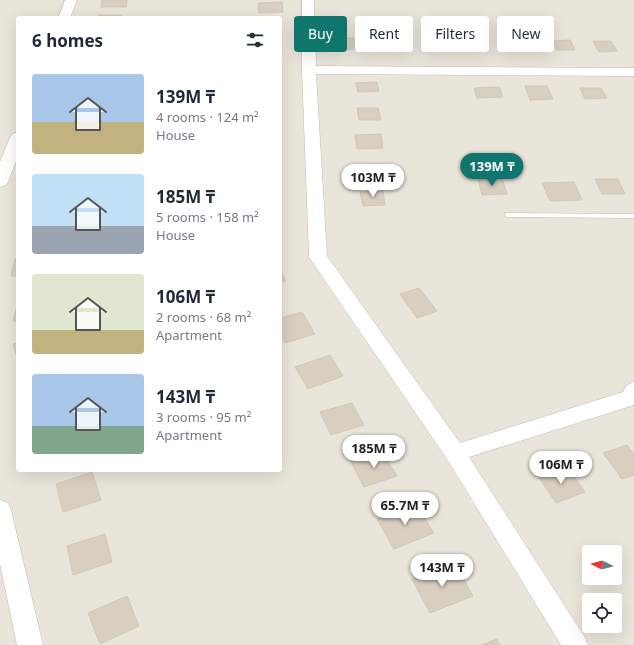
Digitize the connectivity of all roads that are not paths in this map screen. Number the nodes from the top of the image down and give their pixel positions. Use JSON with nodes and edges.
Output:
{"nodes":[{"id":1,"x":72,"y":0,"type":"edge"},
{"id":2,"x":308,"y":0,"type":"edge"},
{"id":3,"x":65,"y":16,"type":"edge"},
{"id":4,"x":309,"y":70,"type":"junction"},
{"id":5,"x":634,"y":72,"type":"edge"},
{"id":6,"x":16,"y":141,"type":"edge"},
{"id":7,"x":0,"y":182,"type":"edge"},
{"id":8,"x":509,"y":215,"type":"dead end"},
{"id":9,"x":634,"y":216,"type":"edge"},
{"id":10,"x":634,"y":390,"type":"edge"},
{"id":11,"x":455,"y":454,"type":"junction"},
{"id":12,"x":0,"y":510,"type":"edge"},
{"id":13,"x":30,"y":645,"type":"edge"},
{"id":14,"x":575,"y":645,"type":"edge"}],
"edges":[{"from":1,"to":3,"type":"street"},
{"from":2,"to":4,"type":"street"},
{"from":4,"to":5,"type":"street"},
{"from":4,"to":11,"type":"street"},
{"from":6,"to":7,"type":"street"},
{"from":8,"to":9,"type":"lane"},
{"from":10,"to":11,"type":"street"},
{"from":11,"to":14,"type":"street"},
{"from":12,"to":13,"type":"street"}]}
